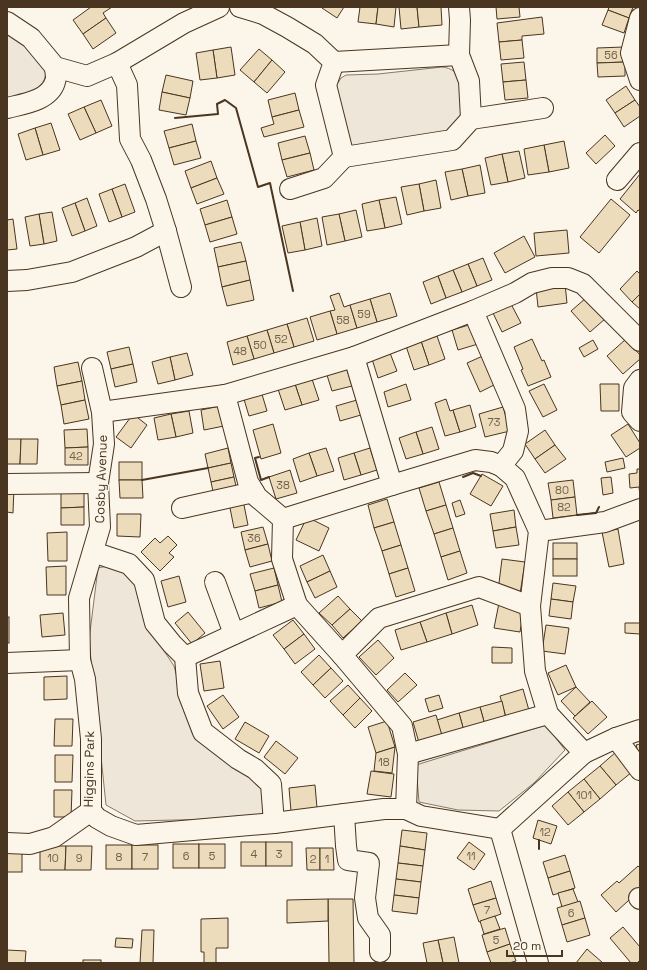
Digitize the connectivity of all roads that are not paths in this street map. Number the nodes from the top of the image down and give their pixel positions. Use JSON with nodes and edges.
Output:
{"nodes":[{"id":1,"x":219,"y":7,"type":"edge"},
{"id":2,"x":240,"y":7,"type":"edge"},
{"id":3,"x":459,"y":7,"type":"edge"},
{"id":4,"x":640,"y":18,"type":"edge"},
{"id":5,"x":7,"y":22,"type":"edge"},
{"id":6,"x":459,"y":55,"type":"junction"},
{"id":7,"x":334,"y":62,"type":"junction"},
{"id":8,"x":117,"y":63,"type":"junction"},
{"id":9,"x":55,"y":66,"type":"junction"},
{"id":10,"x":640,"y":80,"type":"edge"},
{"id":11,"x":7,"y":108,"type":"edge"},
{"id":12,"x":543,"y":108,"type":"dead end"},
{"id":13,"x":471,"y":119,"type":"junction"},
{"id":14,"x":640,"y":153,"type":"edge"},
{"id":15,"x":344,"y":157,"type":"junction"},
{"id":16,"x":617,"y":180,"type":"dead end"},
{"id":17,"x":290,"y":189,"type":"dead end"},
{"id":18,"x":166,"y":230,"type":"junction"},
{"id":19,"x":7,"y":281,"type":"edge"},
{"id":20,"x":180,"y":287,"type":"dead end"},
{"id":21,"x":473,"y":311,"type":"junction"},
{"id":22,"x":640,"y":341,"type":"edge"},
{"id":23,"x":354,"y":357,"type":"junction"},
{"id":24,"x":92,"y":368,"type":"dead end"},
{"id":25,"x":640,"y":380,"type":"edge"},
{"id":26,"x":225,"y":395,"type":"junction"},
{"id":27,"x":102,"y":412,"type":"junction"},
{"id":28,"x":636,"y":417,"type":"edge"},
{"id":29,"x":501,"y":466,"type":"junction"},
{"id":30,"x":98,"y":483,"type":"junction"},
{"id":31,"x":7,"y":484,"type":"edge"},
{"id":32,"x":392,"y":485,"type":"junction"},
{"id":33,"x":254,"y":492,"type":"junction"},
{"id":34,"x":182,"y":508,"type":"dead end"},
{"id":35,"x":640,"y":509,"type":"edge"},
{"id":36,"x":283,"y":519,"type":"junction"},
{"id":37,"x":539,"y":531,"type":"junction"},
{"id":38,"x":93,"y":552,"type":"junction"},
{"id":39,"x":215,"y":582,"type":"dead end"},
{"id":40,"x":297,"y":605,"type":"junction"},
{"id":41,"x":530,"y":606,"type":"junction"},
{"id":42,"x":234,"y":634,"type":"junction"},
{"id":43,"x":342,"y":655,"type":"junction"},
{"id":44,"x":185,"y":657,"type":"junction"},
{"id":45,"x":80,"y":660,"type":"junction"},
{"id":46,"x":7,"y":663,"type":"edge"},
{"id":47,"x":548,"y":714,"type":"junction"},
{"id":48,"x":640,"y":730,"type":"edge"},
{"id":49,"x":616,"y":738,"type":"junction"},
{"id":50,"x":584,"y":753,"type":"junction"},
{"id":51,"x":408,"y":754,"type":"junction"},
{"id":52,"x":640,"y":770,"type":"edge"},
{"id":53,"x":406,"y":809,"type":"junction"},
{"id":54,"x":91,"y":811,"type":"junction"},
{"id":55,"x":344,"y":814,"type":"junction"},
{"id":56,"x":274,"y":823,"type":"junction"},
{"id":57,"x":500,"y":829,"type":"junction"},
{"id":58,"x":7,"y":843,"type":"edge"},
{"id":59,"x":380,"y":952,"type":"dead end"},
{"id":60,"x":538,"y":963,"type":"edge"}],
"edges":[{"from":1,"to":8,"type":"street"},
{"from":2,"to":7,"type":"street"},
{"from":3,"to":6,"type":"street"},
{"from":4,"to":10,"type":"street"},
{"from":5,"to":9,"type":"street"},
{"from":6,"to":7,"type":"street"},
{"from":6,"to":13,"type":"street"},
{"from":7,"to":15,"type":"street"},
{"from":8,"to":9,"type":"street"},
{"from":8,"to":18,"type":"street"},
{"from":9,"to":11,"type":"street"},
{"from":12,"to":13,"type":"street"},
{"from":13,"to":15,"type":"street"},
{"from":14,"to":16,"type":"street"},
{"from":15,"to":17,"type":"street"},
{"from":18,"to":19,"type":"street"},
{"from":18,"to":20,"type":"street"},
{"from":21,"to":22,"type":"street"},
{"from":21,"to":23,"type":"street"},
{"from":21,"to":29,"type":"street"},
{"from":23,"to":26,"type":"street"},
{"from":23,"to":32,"type":"street"},
{"from":24,"to":27,"type":"street","name":"Cosby Avenue"},
{"from":25,"to":28,"type":"street"},
{"from":26,"to":27,"type":"street"},
{"from":26,"to":33,"type":"street"},
{"from":27,"to":30,"type":"street","name":"Cosby Avenue"},
{"from":29,"to":32,"type":"street"},
{"from":29,"to":37,"type":"street"},
{"from":30,"to":31,"type":"street"},
{"from":30,"to":38,"type":"street","name":"Cosby Avenue"},
{"from":32,"to":36,"type":"street"},
{"from":33,"to":34,"type":"street"},
{"from":33,"to":36,"type":"street"},
{"from":35,"to":37,"type":"street"},
{"from":36,"to":40,"type":"street"},
{"from":37,"to":41,"type":"street"},
{"from":38,"to":44,"type":"street"},
{"from":38,"to":45,"type":"street","name":"Cosby Avenue"},
{"from":39,"to":42,"type":"street"},
{"from":40,"to":42,"type":"street"},
{"from":40,"to":43,"type":"street"},
{"from":41,"to":43,"type":"street"},
{"from":41,"to":47,"type":"street"},
{"from":42,"to":44,"type":"street"},
{"from":43,"to":51,"type":"street"},
{"from":44,"to":56,"type":"street"},
{"from":45,"to":46,"type":"street"},
{"from":45,"to":54,"type":"street","name":"Higgins Park"},
{"from":47,"to":50,"type":"street"},
{"from":47,"to":51,"type":"street"},
{"from":48,"to":49,"type":"street"},
{"from":49,"to":50,"type":"street"},
{"from":49,"to":52,"type":"street"},
{"from":50,"to":57,"type":"street"},
{"from":51,"to":53,"type":"street"},
{"from":53,"to":55,"type":"street"},
{"from":53,"to":57,"type":"street"},
{"from":54,"to":56,"type":"street"},
{"from":54,"to":58,"type":"street","name":"Higgins Park"},
{"from":55,"to":56,"type":"street"},
{"from":55,"to":59,"type":"street"},
{"from":57,"to":60,"type":"street"}]}
